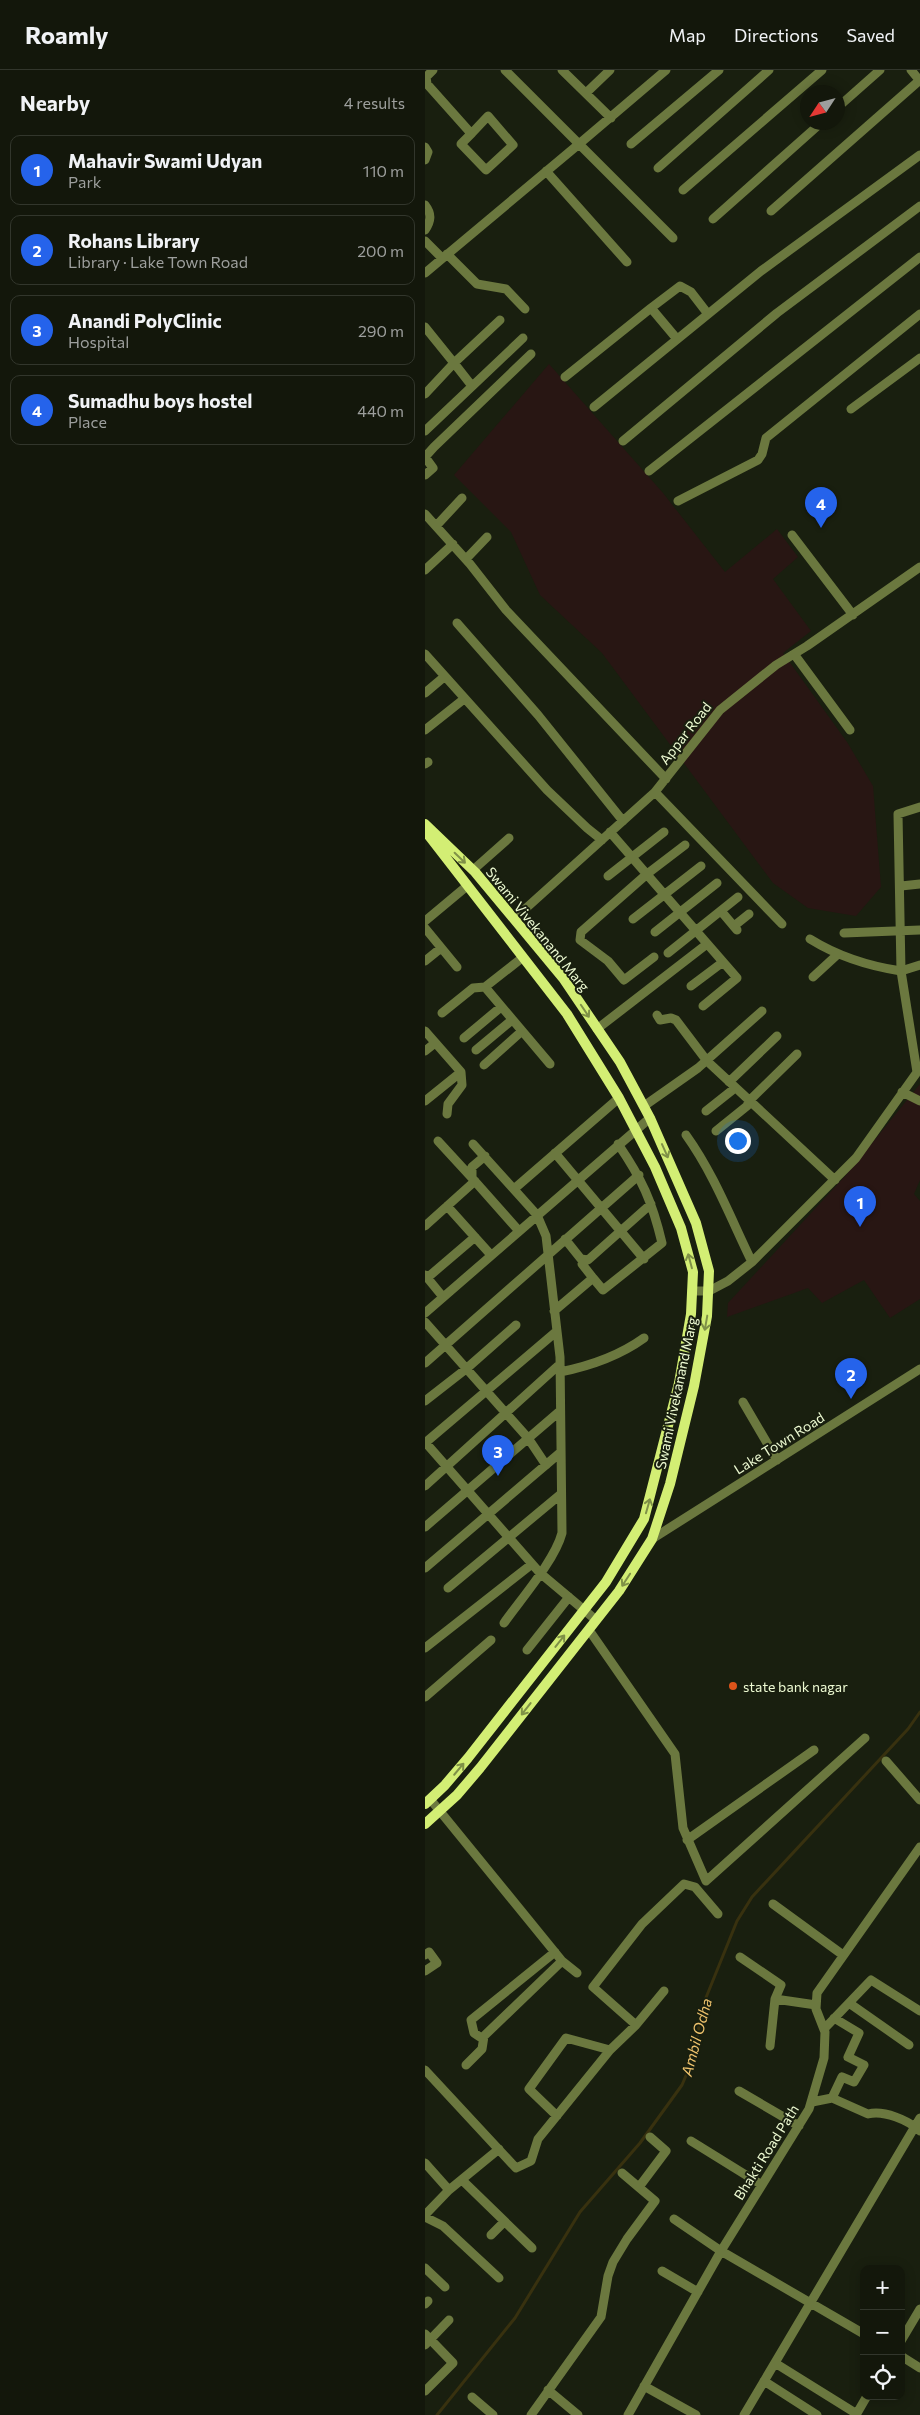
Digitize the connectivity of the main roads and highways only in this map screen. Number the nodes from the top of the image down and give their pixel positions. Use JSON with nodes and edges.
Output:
{"nodes":[{"id":1,"x":425,"y":824,"type":"edge"},
{"id":2,"x":427,"y":837,"type":"edge"},
{"id":3,"x":427,"y":1801,"type":"edge"},
{"id":4,"x":425,"y":1824,"type":"edge"}],
"edges":[{"from":1,"to":4,"type":"main road","name":"Swami Vivekanand Marg","one_way":true},
{"from":3,"to":2,"type":"main road","name":"Swami Vivekanand Marg","one_way":true}]}
